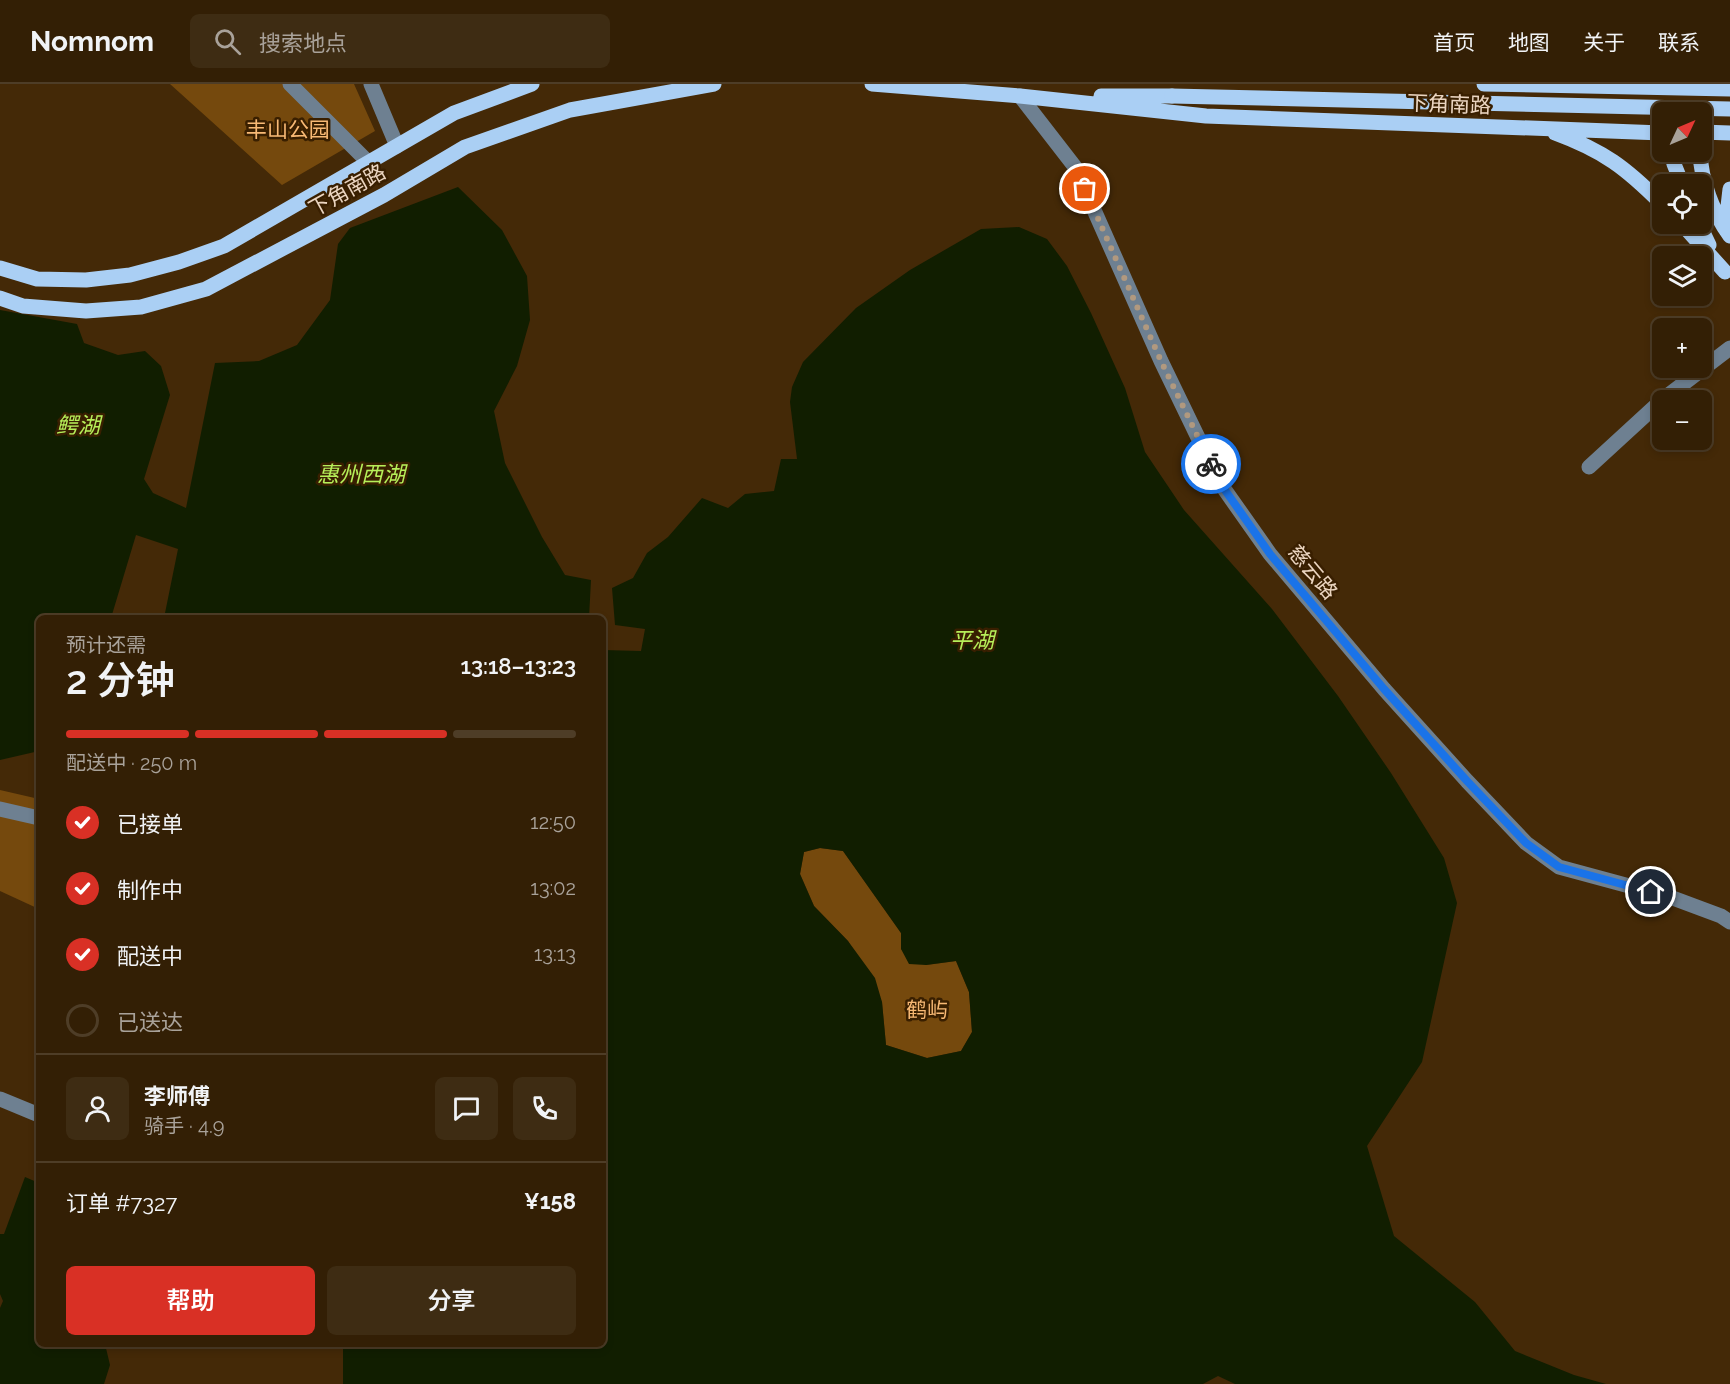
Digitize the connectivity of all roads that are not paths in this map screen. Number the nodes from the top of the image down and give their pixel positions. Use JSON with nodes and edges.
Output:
{"nodes":[{"id":1,"x":290,"y":84,"type":"edge"},
{"id":2,"x":371,"y":84,"type":"edge"},
{"id":3,"x":532,"y":84,"type":"edge"},
{"id":4,"x":714,"y":84,"type":"edge"},
{"id":5,"x":872,"y":84,"type":"edge"},
{"id":6,"x":1484,"y":84,"type":"edge"},
{"id":7,"x":1679,"y":84,"type":"edge"},
{"id":8,"x":1689,"y":84,"type":"edge"},
{"id":9,"x":1730,"y":89,"type":"edge"},
{"id":10,"x":1020,"y":96,"type":"junction"},
{"id":11,"x":1674,"y":102,"type":"edge"},
{"id":12,"x":1694,"y":102,"type":"edge"},
{"id":13,"x":1730,"y":109,"type":"edge"},
{"id":14,"x":1541,"y":128,"type":"junction"},
{"id":15,"x":1712,"y":132,"type":"edge"},
{"id":16,"x":1652,"y":133,"type":"edge"},
{"id":17,"x":1730,"y":133,"type":"edge"},
{"id":18,"x":397,"y":146,"type":"junction"},
{"id":19,"x":1702,"y":162,"type":"edge"},
{"id":20,"x":369,"y":163,"type":"junction"},
{"id":21,"x":1730,"y":189,"type":"edge"},
{"id":22,"x":1652,"y":194,"type":"edge"},
{"id":23,"x":1730,"y":228,"type":"edge"},
{"id":24,"x":1691,"y":234,"type":"edge"},
{"id":25,"x":1704,"y":234,"type":"edge"},
{"id":26,"x":1730,"y":236,"type":"edge"},
{"id":27,"x":0,"y":268,"type":"edge"},
{"id":28,"x":1727,"y":275,"type":"edge"},
{"id":29,"x":0,"y":298,"type":"edge"},
{"id":30,"x":1730,"y":348,"type":"edge"},
{"id":31,"x":1589,"y":467,"type":"dead end"},
{"id":32,"x":0,"y":809,"type":"edge"},
{"id":33,"x":36,"y":817,"type":"edge"},
{"id":34,"x":1730,"y":922,"type":"edge"},
{"id":35,"x":0,"y":1099,"type":"edge"},
{"id":36,"x":36,"y":1114,"type":"edge"}],
"edges":[{"from":1,"to":20,"type":"street"},
{"from":2,"to":18,"type":"street"},
{"from":3,"to":18,"type":"main road","name":"下角南路"},
{"from":4,"to":29,"type":"main road","name":"下角南路"},
{"from":5,"to":10,"type":"main road","name":"下角南路"},
{"from":6,"to":9,"type":"main road","bridge":true},
{"from":7,"to":11,"type":"main road"},
{"from":8,"to":12,"type":"main road"},
{"from":10,"to":13,"type":"main road","name":"下角南路","bridge":true},
{"from":10,"to":14,"type":"main road","name":"下角南路"},
{"from":10,"to":34,"type":"street","name":"慈云路"},
{"from":14,"to":16,"type":"main road","name":"下角南路"},
{"from":14,"to":22,"type":"main road"},
{"from":15,"to":17,"type":"main road"},
{"from":18,"to":20,"type":"main road","name":"下角南路"},
{"from":19,"to":26,"type":"main road"},
{"from":20,"to":27,"type":"main road","name":"下角南路"},
{"from":21,"to":23,"type":"main road"},
{"from":24,"to":28,"type":"main road"},
{"from":25,"to":28,"type":"main road"},
{"from":30,"to":31,"type":"street"},
{"from":32,"to":33,"type":"street"},
{"from":35,"to":36,"type":"street"}]}
